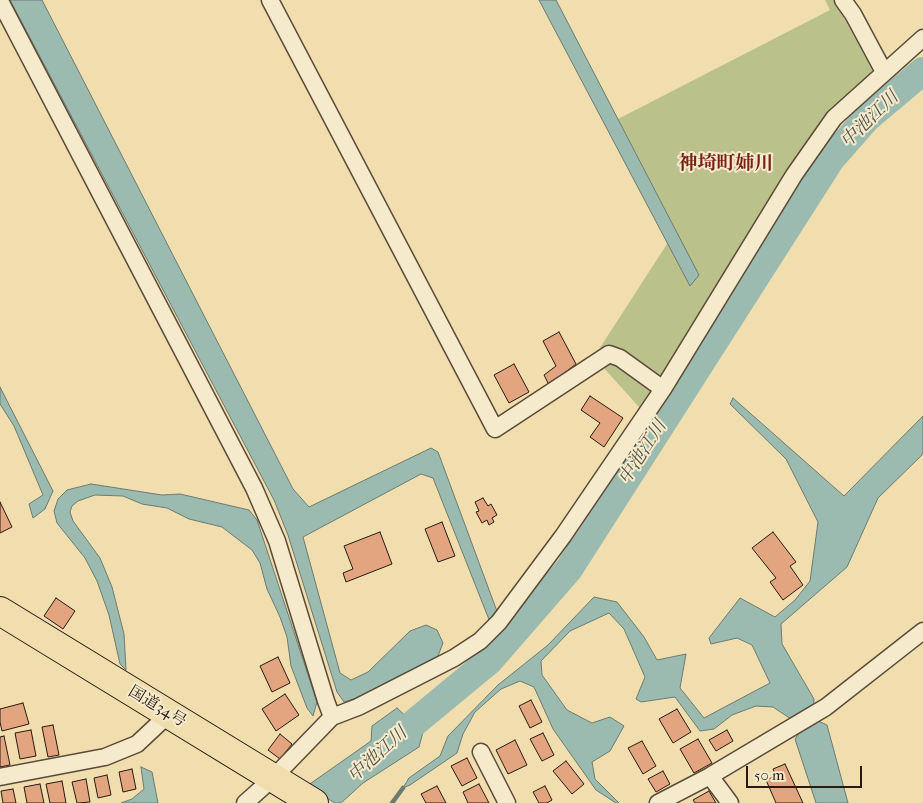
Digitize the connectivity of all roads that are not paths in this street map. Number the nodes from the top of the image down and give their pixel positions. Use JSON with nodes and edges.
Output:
{"nodes":[{"id":1,"x":270,"y":0,"type":"edge"},
{"id":2,"x":843,"y":0,"type":"edge"},
{"id":3,"x":0,"y":1,"type":"edge"},
{"id":4,"x":923,"y":38,"type":"edge"},
{"id":5,"x":884,"y":72,"type":"junction"},
{"id":6,"x":663,"y":389,"type":"junction"},
{"id":7,"x":0,"y":611,"type":"edge"},
{"id":8,"x":923,"y":631,"type":"edge"},
{"id":9,"x":169,"y":714,"type":"junction"},
{"id":10,"x":332,"y":717,"type":"junction"},
{"id":11,"x":481,"y":752,"type":"dead end"},
{"id":12,"x":710,"y":776,"type":"junction"},
{"id":13,"x":0,"y":777,"type":"edge"},
{"id":14,"x":279,"y":782,"type":"junction"},
{"id":15,"x":245,"y":803,"type":"edge"},
{"id":16,"x":314,"y":803,"type":"edge"},
{"id":17,"x":507,"y":803,"type":"edge"},
{"id":18,"x":658,"y":803,"type":"edge"},
{"id":19,"x":730,"y":803,"type":"edge"}],
"edges":[{"from":1,"to":6,"type":"street"},
{"from":2,"to":5,"type":"street"},
{"from":3,"to":10,"type":"street"},
{"from":4,"to":5,"type":"street"},
{"from":5,"to":6,"type":"street"},
{"from":6,"to":10,"type":"street"},
{"from":7,"to":9,"type":"highway","name":"国道34号"},
{"from":8,"to":12,"type":"street"},
{"from":9,"to":13,"type":"street"},
{"from":9,"to":14,"type":"highway","name":"国道34号"},
{"from":10,"to":14,"type":"street"},
{"from":11,"to":17,"type":"street"},
{"from":12,"to":18,"type":"street"},
{"from":12,"to":19,"type":"street"},
{"from":14,"to":15,"type":"street"},
{"from":14,"to":16,"type":"highway","name":"国道34号"}]}
